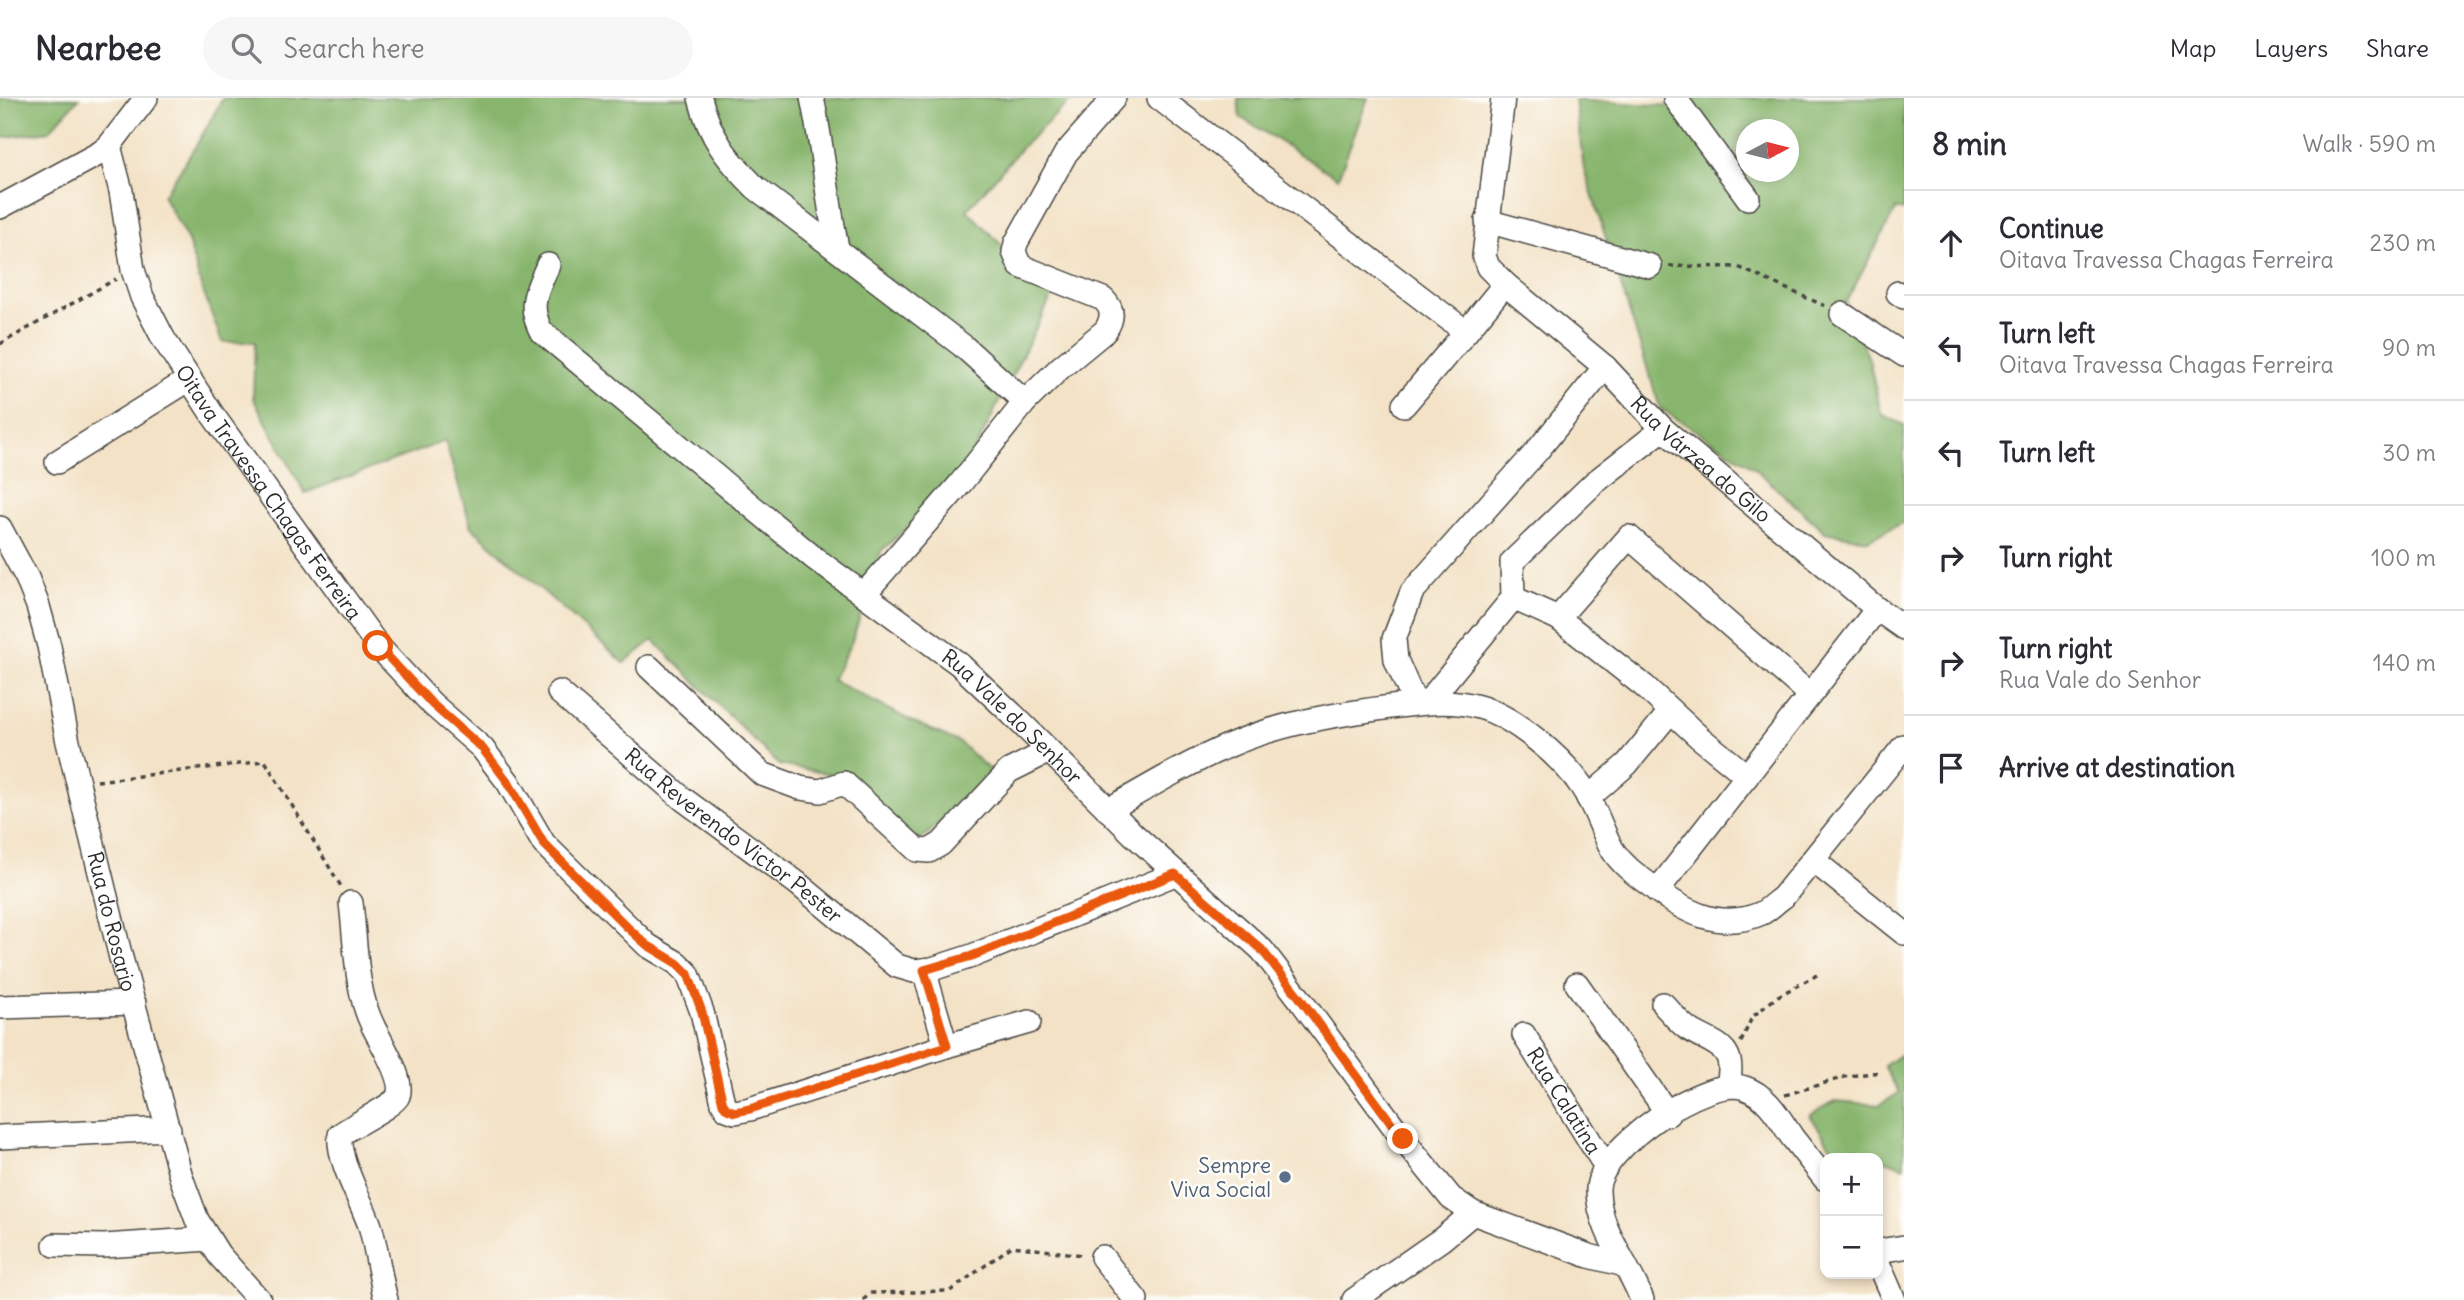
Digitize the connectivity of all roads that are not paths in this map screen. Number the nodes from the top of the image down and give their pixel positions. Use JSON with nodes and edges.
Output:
{"nodes":[{"id":1,"x":146,"y":98,"type":"edge"},
{"id":2,"x":700,"y":98,"type":"edge"},
{"id":3,"x":813,"y":98,"type":"edge"},
{"id":4,"x":1114,"y":98,"type":"edge"},
{"id":5,"x":1159,"y":98,"type":"edge"},
{"id":6,"x":1503,"y":98,"type":"edge"},
{"id":7,"x":1675,"y":98,"type":"edge"},
{"id":8,"x":109,"y":146,"type":"junction"},
{"id":9,"x":1748,"y":198,"type":"dead end"},
{"id":10,"x":0,"y":207,"type":"edge"},
{"id":11,"x":1488,"y":221,"type":"junction"},
{"id":12,"x":837,"y":248,"type":"junction"},
{"id":13,"x":548,"y":265,"type":"dead end"},
{"id":14,"x":1650,"y":266,"type":"road end"},
{"id":15,"x":1505,"y":284,"type":"junction"},
{"id":16,"x":1842,"y":314,"type":"road end"},
{"id":17,"x":1466,"y":332,"type":"junction"},
{"id":18,"x":1904,"y":355,"type":"edge"},
{"id":19,"x":1605,"y":367,"type":"junction"},
{"id":20,"x":190,"y":380,"type":"junction"},
{"id":21,"x":1025,"y":402,"type":"junction"},
{"id":22,"x":1404,"y":405,"type":"dead end"},
{"id":23,"x":1663,"y":429,"type":"junction"},
{"id":24,"x":58,"y":462,"type":"dead end"},
{"id":25,"x":0,"y":528,"type":"edge"},
{"id":26,"x":865,"y":593,"type":"junction"},
{"id":27,"x":1513,"y":598,"type":"junction"},
{"id":28,"x":1877,"y":609,"type":"junction"},
{"id":29,"x":1558,"y":618,"type":"junction"},
{"id":30,"x":1904,"y":628,"type":"edge"},
{"id":31,"x":649,"y":667,"type":"dead end"},
{"id":32,"x":559,"y":692,"type":"dead end"},
{"id":33,"x":1810,"y":695,"type":"junction"},
{"id":34,"x":1422,"y":703,"type":"junction"},
{"id":35,"x":1671,"y":712,"type":"junction"},
{"id":36,"x":1904,"y":746,"type":"edge"},
{"id":37,"x":1049,"y":751,"type":"junction"},
{"id":38,"x":1746,"y":776,"type":"junction"},
{"id":39,"x":1588,"y":798,"type":"junction"},
{"id":40,"x":1108,"y":810,"type":"junction"},
{"id":41,"x":1814,"y":861,"type":"junction"},
{"id":42,"x":1175,"y":874,"type":"junction"},
{"id":43,"x":1657,"y":891,"type":"junction"},
{"id":44,"x":352,"y":903,"type":"road end"},
{"id":45,"x":1903,"y":930,"type":"edge"},
{"id":46,"x":919,"y":970,"type":"junction"},
{"id":47,"x":1577,"y":984,"type":"dead end"},
{"id":48,"x":134,"y":1003,"type":"junction"},
{"id":49,"x":1663,"y":1004,"type":"dead end"},
{"id":50,"x":0,"y":1007,"type":"edge"},
{"id":51,"x":1029,"y":1022,"type":"dead end"},
{"id":52,"x":1524,"y":1035,"type":"dead end"},
{"id":53,"x":947,"y":1046,"type":"junction"},
{"id":54,"x":1728,"y":1085,"type":"junction"},
{"id":55,"x":1668,"y":1114,"type":"junction"},
{"id":56,"x":169,"y":1129,"type":"junction"},
{"id":57,"x":0,"y":1137,"type":"edge"},
{"id":58,"x":1820,"y":1172,"type":"edge"},
{"id":59,"x":1602,"y":1173,"type":"junction"},
{"id":60,"x":1473,"y":1213,"type":"junction"},
{"id":61,"x":209,"y":1239,"type":"junction"},
{"id":62,"x":55,"y":1245,"type":"dead end"},
{"id":63,"x":1904,"y":1247,"type":"edge"},
{"id":64,"x":1883,"y":1250,"type":"edge"},
{"id":65,"x":1102,"y":1257,"type":"road end"},
{"id":66,"x":1625,"y":1265,"type":"junction"},
{"id":67,"x":1883,"y":1275,"type":"edge"},
{"id":68,"x":259,"y":1300,"type":"edge"},
{"id":69,"x":386,"y":1300,"type":"edge"},
{"id":70,"x":1136,"y":1300,"type":"edge"},
{"id":71,"x":1354,"y":1300,"type":"edge"},
{"id":72,"x":1642,"y":1300,"type":"edge"},
{"id":73,"x":1894,"y":1300,"type":"edge"}],
"edges":[{"from":1,"to":8,"type":"street"},
{"from":2,"to":12,"type":"street"},
{"from":3,"to":12,"type":"street"},
{"from":4,"to":21,"type":"street"},
{"from":5,"to":17,"type":"street"},
{"from":6,"to":11,"type":"street","name":"Rua Várzea do Gilo"},
{"from":7,"to":9,"type":"street"},
{"from":8,"to":10,"type":"street"},
{"from":8,"to":20,"type":"street","name":"Oitava Travessa Chagas Ferreira"},
{"from":11,"to":14,"type":"street"},
{"from":11,"to":15,"type":"street","name":"Rua Várzea do Gilo"},
{"from":12,"to":21,"type":"street"},
{"from":13,"to":26,"type":"street","name":"Rua Vale do Senhor"},
{"from":15,"to":17,"type":"street"},
{"from":15,"to":19,"type":"street","name":"Rua Várzea do Gilo"},
{"from":16,"to":18,"type":"street"},
{"from":17,"to":22,"type":"street"},
{"from":19,"to":23,"type":"street","name":"Rua Várzea do Gilo"},
{"from":19,"to":34,"type":"street"},
{"from":20,"to":24,"type":"street"},
{"from":20,"to":53,"type":"street","name":"Oitava Travessa Chagas Ferreira"},
{"from":21,"to":26,"type":"street"},
{"from":23,"to":27,"type":"street"},
{"from":23,"to":28,"type":"street","name":"Rua Várzea do Gilo"},
{"from":25,"to":48,"type":"street","name":"Rua do Rosario"},
{"from":26,"to":37,"type":"street","name":"Rua Vale do Senhor"},
{"from":27,"to":29,"type":"street"},
{"from":27,"to":34,"type":"street"},
{"from":28,"to":30,"type":"street","name":"Rua Várzea do Gilo"},
{"from":28,"to":33,"type":"street"},
{"from":29,"to":33,"type":"street"},
{"from":29,"to":35,"type":"street"},
{"from":31,"to":37,"type":"street"},
{"from":32,"to":46,"type":"street","name":"Rua Reverendo Victor Pester"},
{"from":33,"to":38,"type":"street"},
{"from":34,"to":39,"type":"street"},
{"from":34,"to":40,"type":"street"},
{"from":35,"to":38,"type":"street"},
{"from":35,"to":39,"type":"street"},
{"from":36,"to":41,"type":"street"},
{"from":37,"to":40,"type":"street","name":"Rua Vale do Senhor"},
{"from":38,"to":43,"type":"street"},
{"from":39,"to":43,"type":"street"},
{"from":40,"to":42,"type":"street","name":"Rua Vale do Senhor"},
{"from":41,"to":43,"type":"street"},
{"from":41,"to":45,"type":"street"},
{"from":42,"to":46,"type":"street"},
{"from":42,"to":60,"type":"street","name":"Rua Vale do Senhor"},
{"from":44,"to":69,"type":"street"},
{"from":46,"to":53,"type":"street"},
{"from":47,"to":55,"type":"street"},
{"from":48,"to":50,"type":"street"},
{"from":48,"to":56,"type":"street","name":"Rua do Rosario"},
{"from":49,"to":54,"type":"street"},
{"from":51,"to":53,"type":"street","name":"Oitava Travessa Chagas Ferreira"},
{"from":52,"to":59,"type":"street","name":"Rua Calatina"},
{"from":54,"to":55,"type":"street"},
{"from":54,"to":58,"type":"street"},
{"from":55,"to":59,"type":"street"},
{"from":56,"to":57,"type":"street"},
{"from":56,"to":61,"type":"street","name":"Rua do Rosario"},
{"from":59,"to":66,"type":"street"},
{"from":60,"to":66,"type":"street","name":"Rua Vale do Senhor"},
{"from":60,"to":71,"type":"street"},
{"from":61,"to":62,"type":"street"},
{"from":61,"to":68,"type":"street","name":"Rua do Rosario"},
{"from":63,"to":64,"type":"street"},
{"from":65,"to":70,"type":"street"},
{"from":66,"to":72,"type":"street"},
{"from":67,"to":73,"type":"street"}]}
